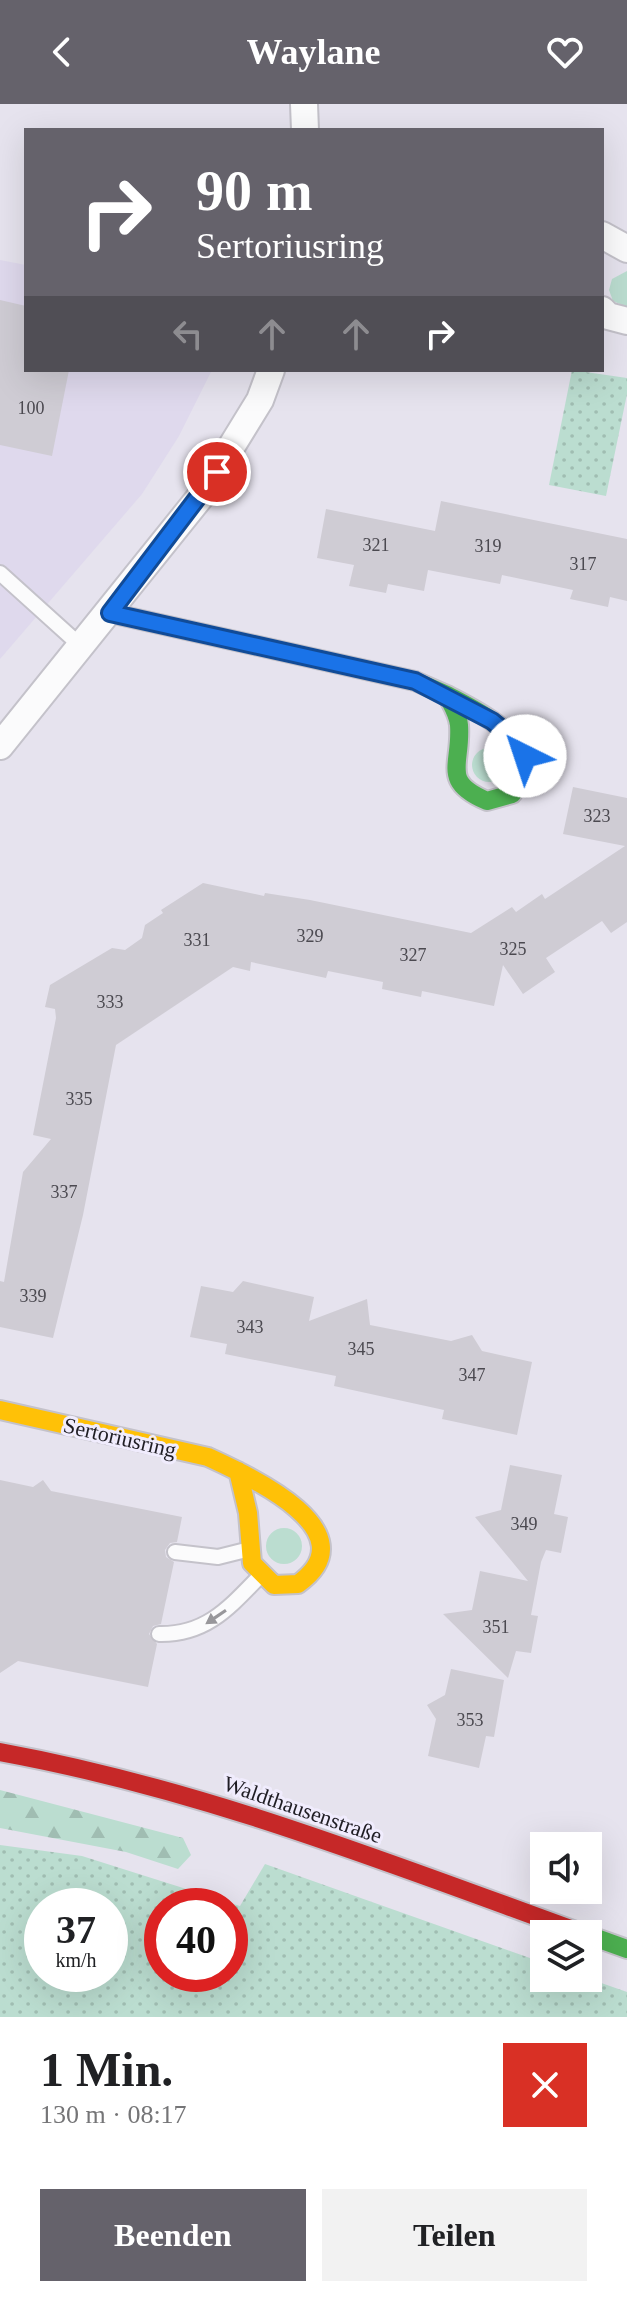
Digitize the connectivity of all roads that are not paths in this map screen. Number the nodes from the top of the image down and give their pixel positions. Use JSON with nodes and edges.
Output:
{"nodes":[{"id":1,"x":304,"y":104,"type":"edge"},
{"id":2,"x":305,"y":128,"type":"edge"},
{"id":3,"x":604,"y":236,"type":"edge"},
{"id":4,"x":627,"y":249,"type":"edge"},
{"id":5,"x":270,"y":372,"type":"edge"},
{"id":6,"x":0,"y":573,"type":"edge"},
{"id":7,"x":110,"y":613,"type":"junction"},
{"id":8,"x":82,"y":647,"type":"junction"},
{"id":9,"x":447,"y":695,"type":"junction"},
{"id":10,"x":0,"y":746,"type":"edge"},
{"id":11,"x":0,"y":1410,"type":"edge"},
{"id":12,"x":238,"y":1471,"type":"junction"},
{"id":13,"x":247,"y":1550,"type":"junction"},
{"id":14,"x":175,"y":1552,"type":"dead end"},
{"id":15,"x":261,"y":1576,"type":"junction"},
{"id":16,"x":159,"y":1634,"type":"dead end"},
{"id":17,"x":0,"y":1752,"type":"edge"},
{"id":18,"x":544,"y":1920,"type":"edge"},
{"id":19,"x":602,"y":1940,"type":"edge"},
{"id":20,"x":627,"y":1949,"type":"edge"}],
"edges":[{"from":1,"to":2,"type":"street"},
{"from":3,"to":4,"type":"street"},
{"from":5,"to":7,"type":"street"},
{"from":6,"to":8,"type":"lane"},
{"from":7,"to":8,"type":"street"},
{"from":7,"to":9,"type":"street"},
{"from":8,"to":10,"type":"street"},
{"from":9,"to":9,"type":"street"},
{"from":11,"to":12,"type":"street","name":"Sertoriusring"},
{"from":12,"to":13,"type":"street"},
{"from":12,"to":15,"type":"street","name":"Sertoriusring"},
{"from":13,"to":14,"type":"lane"},
{"from":13,"to":15,"type":"street"},
{"from":15,"to":16,"type":"lane","one_way":true},
{"from":17,"to":18,"type":"street","name":"Waldthausenstraße"},
{"from":19,"to":20,"type":"street","name":"Waldthausenstraße"}]}
